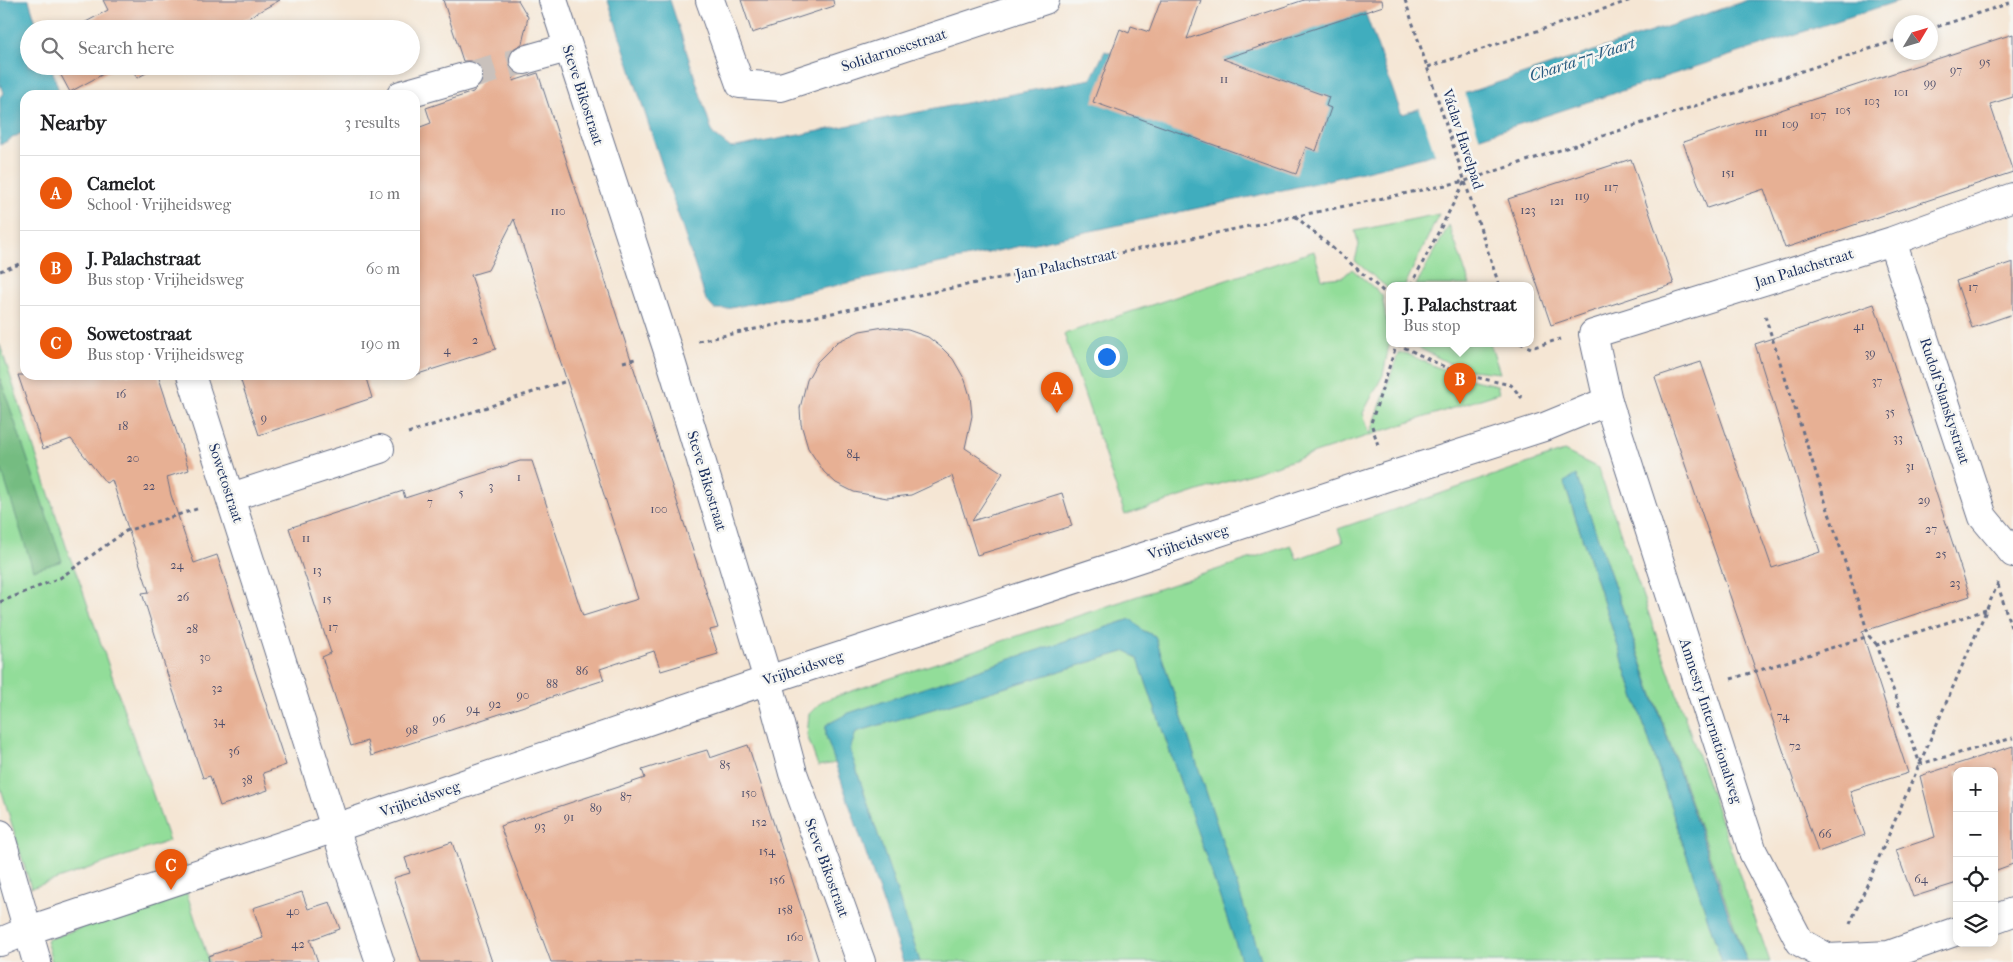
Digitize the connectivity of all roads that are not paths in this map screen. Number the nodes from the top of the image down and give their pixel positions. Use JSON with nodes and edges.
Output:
{"nodes":[{"id":1,"x":553,"y":0,"type":"edge"},
{"id":2,"x":710,"y":0,"type":"edge"},
{"id":3,"x":1045,"y":0,"type":"edge"},
{"id":4,"x":567,"y":48,"type":"junction"},
{"id":5,"x":524,"y":60,"type":"tunnel mouth"},
{"id":6,"x":468,"y":76,"type":"tunnel mouth"},
{"id":7,"x":419,"y":90,"type":"edge"},
{"id":8,"x":2013,"y":197,"type":"edge"},
{"id":9,"x":1892,"y":241,"type":"junction"},
{"id":10,"x":1593,"y":334,"type":"joint"},
{"id":11,"x":193,"y":380,"type":"edge"},
{"id":12,"x":1608,"y":401,"type":"junction"},
{"id":13,"x":380,"y":449,"type":"road end"},
{"id":14,"x":231,"y":497,"type":"junction"},
{"id":15,"x":2012,"y":553,"type":"edge"},
{"id":16,"x":768,"y":680,"type":"junction"},
{"id":17,"x":335,"y":828,"type":"junction"},
{"id":18,"x":0,"y":834,"type":"edge"},
{"id":19,"x":2013,"y":912,"type":"edge"},
{"id":20,"x":1998,"y":918,"type":"edge"},
{"id":21,"x":29,"y":930,"type":"junction"},
{"id":22,"x":1953,"y":932,"type":"edge"},
{"id":23,"x":0,"y":942,"type":"edge"},
{"id":24,"x":38,"y":962,"type":"edge"},
{"id":25,"x":380,"y":962,"type":"edge"},
{"id":26,"x":861,"y":962,"type":"edge"}],
"edges":[{"from":1,"to":4,"type":"street","name":"Steve Bikostraat"},
{"from":2,"to":3,"type":"street","name":"Solidarnoscstraat"},
{"from":4,"to":5,"type":"street"},
{"from":4,"to":16,"type":"street","name":"Steve Bikostraat"},
{"from":6,"to":7,"type":"street"},
{"from":8,"to":9,"type":"street","name":"Jan Palachstraat"},
{"from":9,"to":10,"type":"street","name":"Jan Palachstraat"},
{"from":9,"to":15,"type":"street","name":"Rudolf Slanskystraat"},
{"from":10,"to":12,"type":"street","name":"Amnesty Internationalweg"},
{"from":11,"to":14,"type":"street","name":"Sowetostraat"},
{"from":12,"to":16,"type":"street","name":"Vrijheidsweg"},
{"from":12,"to":22,"type":"street","name":"Amnesty Internationalweg"},
{"from":13,"to":14,"type":"street"},
{"from":14,"to":17,"type":"street","name":"Sowetostraat"},
{"from":16,"to":17,"type":"street","name":"Vrijheidsweg"},
{"from":16,"to":26,"type":"street","name":"Steve Bikostraat"},
{"from":17,"to":21,"type":"street","name":"Vrijheidsweg"},
{"from":17,"to":25,"type":"street","name":"Sowetostraat"},
{"from":18,"to":21,"type":"street"},
{"from":19,"to":20,"type":"street"},
{"from":21,"to":23,"type":"street","name":"Vrijheidsweg"},
{"from":21,"to":24,"type":"street"}]}
